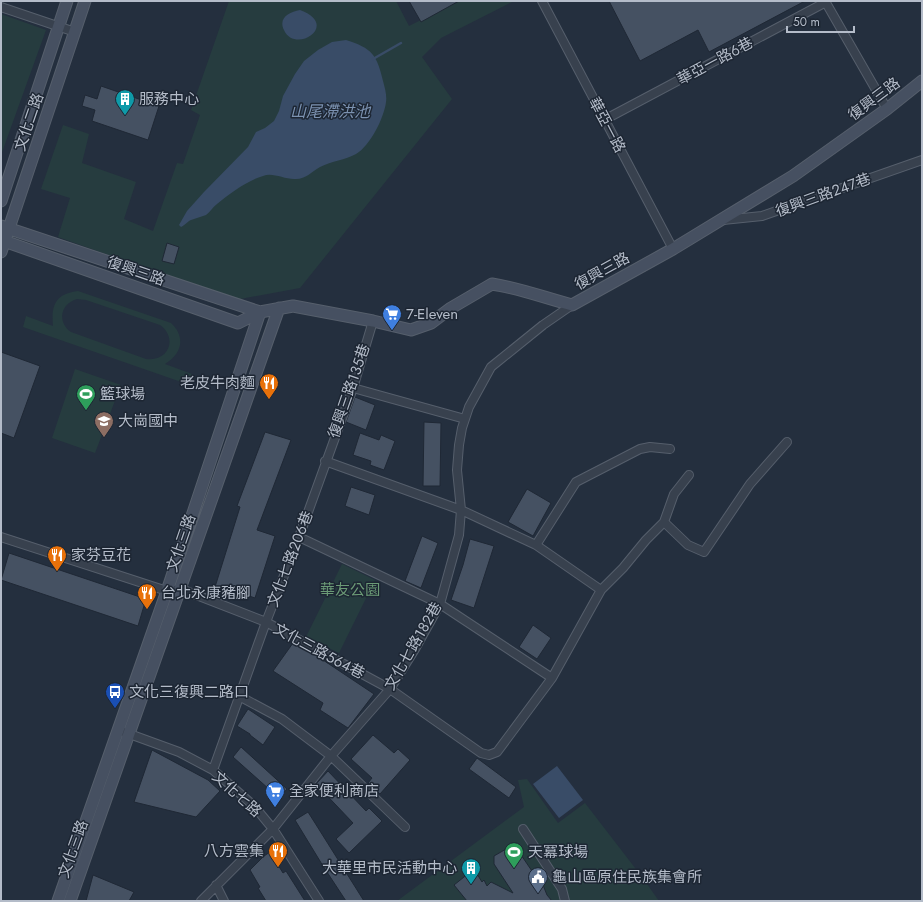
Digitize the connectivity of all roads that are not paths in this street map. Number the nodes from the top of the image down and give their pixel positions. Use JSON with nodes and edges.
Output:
{"nodes":[{"id":1,"x":67,"y":1,"type":"edge"},
{"id":2,"x":85,"y":1,"type":"edge"},
{"id":3,"x":542,"y":1,"type":"edge"},
{"id":4,"x":826,"y":2,"type":"edge"},
{"id":5,"x":1,"y":7,"type":"edge"},
{"id":6,"x":58,"y":26,"type":"junction"},
{"id":7,"x":75,"y":32,"type":"junction"},
{"id":8,"x":922,"y":81,"type":"edge"},
{"id":9,"x":887,"y":109,"type":"junction"},
{"id":10,"x":604,"y":120,"type":"junction"},
{"id":11,"x":922,"y":160,"type":"edge"},
{"id":12,"x":1,"y":201,"type":"edge"},
{"id":13,"x":722,"y":220,"type":"junction"},
{"id":14,"x":5,"y":227,"type":"edge"},
{"id":15,"x":3,"y":240,"type":"edge"},
{"id":16,"x":672,"y":249,"type":"junction"},
{"id":17,"x":1,"y":252,"type":"edge"},
{"id":18,"x":572,"y":305,"type":"junction"},
{"id":19,"x":279,"y":308,"type":"junction"},
{"id":20,"x":260,"y":312,"type":"junction"},
{"id":21,"x":373,"y":321,"type":"junction"},
{"id":22,"x":352,"y":388,"type":"junction"},
{"id":23,"x":465,"y":419,"type":"junction"},
{"id":24,"x":787,"y":442,"type":"dead end"},
{"id":25,"x":670,"y":449,"type":"dead end"},
{"id":26,"x":325,"y":461,"type":"junction"},
{"id":27,"x":688,"y":475,"type":"dead end"},
{"id":28,"x":462,"y":510,"type":"junction"},
{"id":29,"x":664,"y":522,"type":"junction"},
{"id":30,"x":1,"y":537,"type":"edge"},
{"id":31,"x":299,"y":537,"type":"junction"},
{"id":32,"x":536,"y":545,"type":"junction"},
{"id":33,"x":181,"y":589,"type":"junction"},
{"id":34,"x":602,"y":590,"type":"junction"},
{"id":35,"x":167,"y":592,"type":"junction"},
{"id":36,"x":440,"y":604,"type":"junction"},
{"id":37,"x":266,"y":622,"type":"junction"},
{"id":38,"x":552,"y":678,"type":"junction"},
{"id":39,"x":390,"y":689,"type":"junction"},
{"id":40,"x":239,"y":696,"type":"junction"},
{"id":41,"x":118,"y":730,"type":"junction"},
{"id":42,"x":129,"y":734,"type":"junction"},
{"id":43,"x":331,"y":756,"type":"junction"},
{"id":44,"x":213,"y":770,"type":"junction"},
{"id":45,"x":405,"y":827,"type":"dead end"},
{"id":46,"x":272,"y":829,"type":"junction"},
{"id":47,"x":523,"y":830,"type":"dead end"},
{"id":48,"x":216,"y":885,"type":"junction"},
{"id":49,"x":58,"y":901,"type":"edge"},
{"id":50,"x":70,"y":901,"type":"edge"},
{"id":51,"x":201,"y":901,"type":"edge"},
{"id":52,"x":224,"y":901,"type":"edge"},
{"id":53,"x":319,"y":901,"type":"edge"},
{"id":54,"x":565,"y":901,"type":"edge"}],
"edges":[{"from":1,"to":6,"type":"street","name":"文化二路"},
{"from":2,"to":7,"type":"street","name":"文化二路"},
{"from":3,"to":10,"type":"street","name":"華亞一路"},
{"from":4,"to":9,"type":"street"},
{"from":4,"to":10,"type":"street","name":"華亞一路6巷"},
{"from":5,"to":6,"type":"street"},
{"from":6,"to":7,"type":"street"},
{"from":6,"to":12,"type":"street","name":"文化二路"},
{"from":7,"to":14,"type":"street","name":"文化二路"},
{"from":8,"to":9,"type":"street","name":"復興三路"},
{"from":9,"to":13,"type":"street","name":"復興三路"},
{"from":10,"to":16,"type":"street","name":"華亞一路"},
{"from":11,"to":13,"type":"street","name":"復興三路247巷"},
{"from":13,"to":16,"type":"street","name":"復興三路"},
{"from":14,"to":15,"type":"street","name":"文化二路"},
{"from":14,"to":20,"type":"street","name":"復興三路"},
{"from":15,"to":17,"type":"street","name":"文化二路"},
{"from":15,"to":20,"type":"street","name":"復興三路"},
{"from":16,"to":18,"type":"street","name":"復興三路"},
{"from":18,"to":21,"type":"street","name":"復興三路"},
{"from":18,"to":23,"type":"street","name":"文化七路182巷"},
{"from":19,"to":20,"type":"street","name":"復興三路"},
{"from":19,"to":21,"type":"street","name":"復興三路"},
{"from":19,"to":33,"type":"street","name":"文化三路"},
{"from":20,"to":35,"type":"street","name":"文化三路"},
{"from":21,"to":22,"type":"street","name":"復興三路135巷"},
{"from":22,"to":23,"type":"street"},
{"from":22,"to":26,"type":"street","name":"復興三路135巷"},
{"from":23,"to":28,"type":"street","name":"文化七路182巷"},
{"from":24,"to":29,"type":"street"},
{"from":25,"to":32,"type":"street"},
{"from":26,"to":28,"type":"street"},
{"from":26,"to":31,"type":"street","name":"文化七路206巷"},
{"from":27,"to":29,"type":"street"},
{"from":28,"to":32,"type":"street"},
{"from":28,"to":36,"type":"street","name":"文化七路182巷"},
{"from":29,"to":34,"type":"street"},
{"from":30,"to":35,"type":"street"},
{"from":31,"to":36,"type":"street"},
{"from":31,"to":37,"type":"street","name":"文化七路206巷"},
{"from":32,"to":34,"type":"street"},
{"from":33,"to":35,"type":"street"},
{"from":33,"to":37,"type":"street","name":"文化三路564巷"},
{"from":33,"to":42,"type":"street","name":"文化三路"},
{"from":34,"to":38,"type":"street"},
{"from":35,"to":41,"type":"street","name":"文化三路"},
{"from":36,"to":38,"type":"street"},
{"from":36,"to":39,"type":"street","name":"文化七路182巷"},
{"from":37,"to":39,"type":"street","name":"文化三路564巷"},
{"from":37,"to":40,"type":"street","name":"文化七路206巷"},
{"from":38,"to":39,"type":"street","name":"文化三路564巷"},
{"from":39,"to":43,"type":"street","name":"文化七路182巷"},
{"from":40,"to":43,"type":"street"},
{"from":40,"to":44,"type":"street","name":"文化七路206巷"},
{"from":41,"to":42,"type":"street","name":"文化七路"},
{"from":41,"to":49,"type":"street","name":"文化三路"},
{"from":42,"to":44,"type":"street","name":"文化七路"},
{"from":42,"to":50,"type":"street","name":"文化三路"},
{"from":43,"to":45,"type":"street"},
{"from":43,"to":46,"type":"street","name":"文化七路182巷"},
{"from":44,"to":46,"type":"street","name":"文化七路"},
{"from":46,"to":48,"type":"street","name":"文化七路182巷"},
{"from":46,"to":53,"type":"street","name":"文化七路"},
{"from":47,"to":54,"type":"street"},
{"from":48,"to":51,"type":"street","name":"文化七路182巷"},
{"from":48,"to":52,"type":"street"}]}
